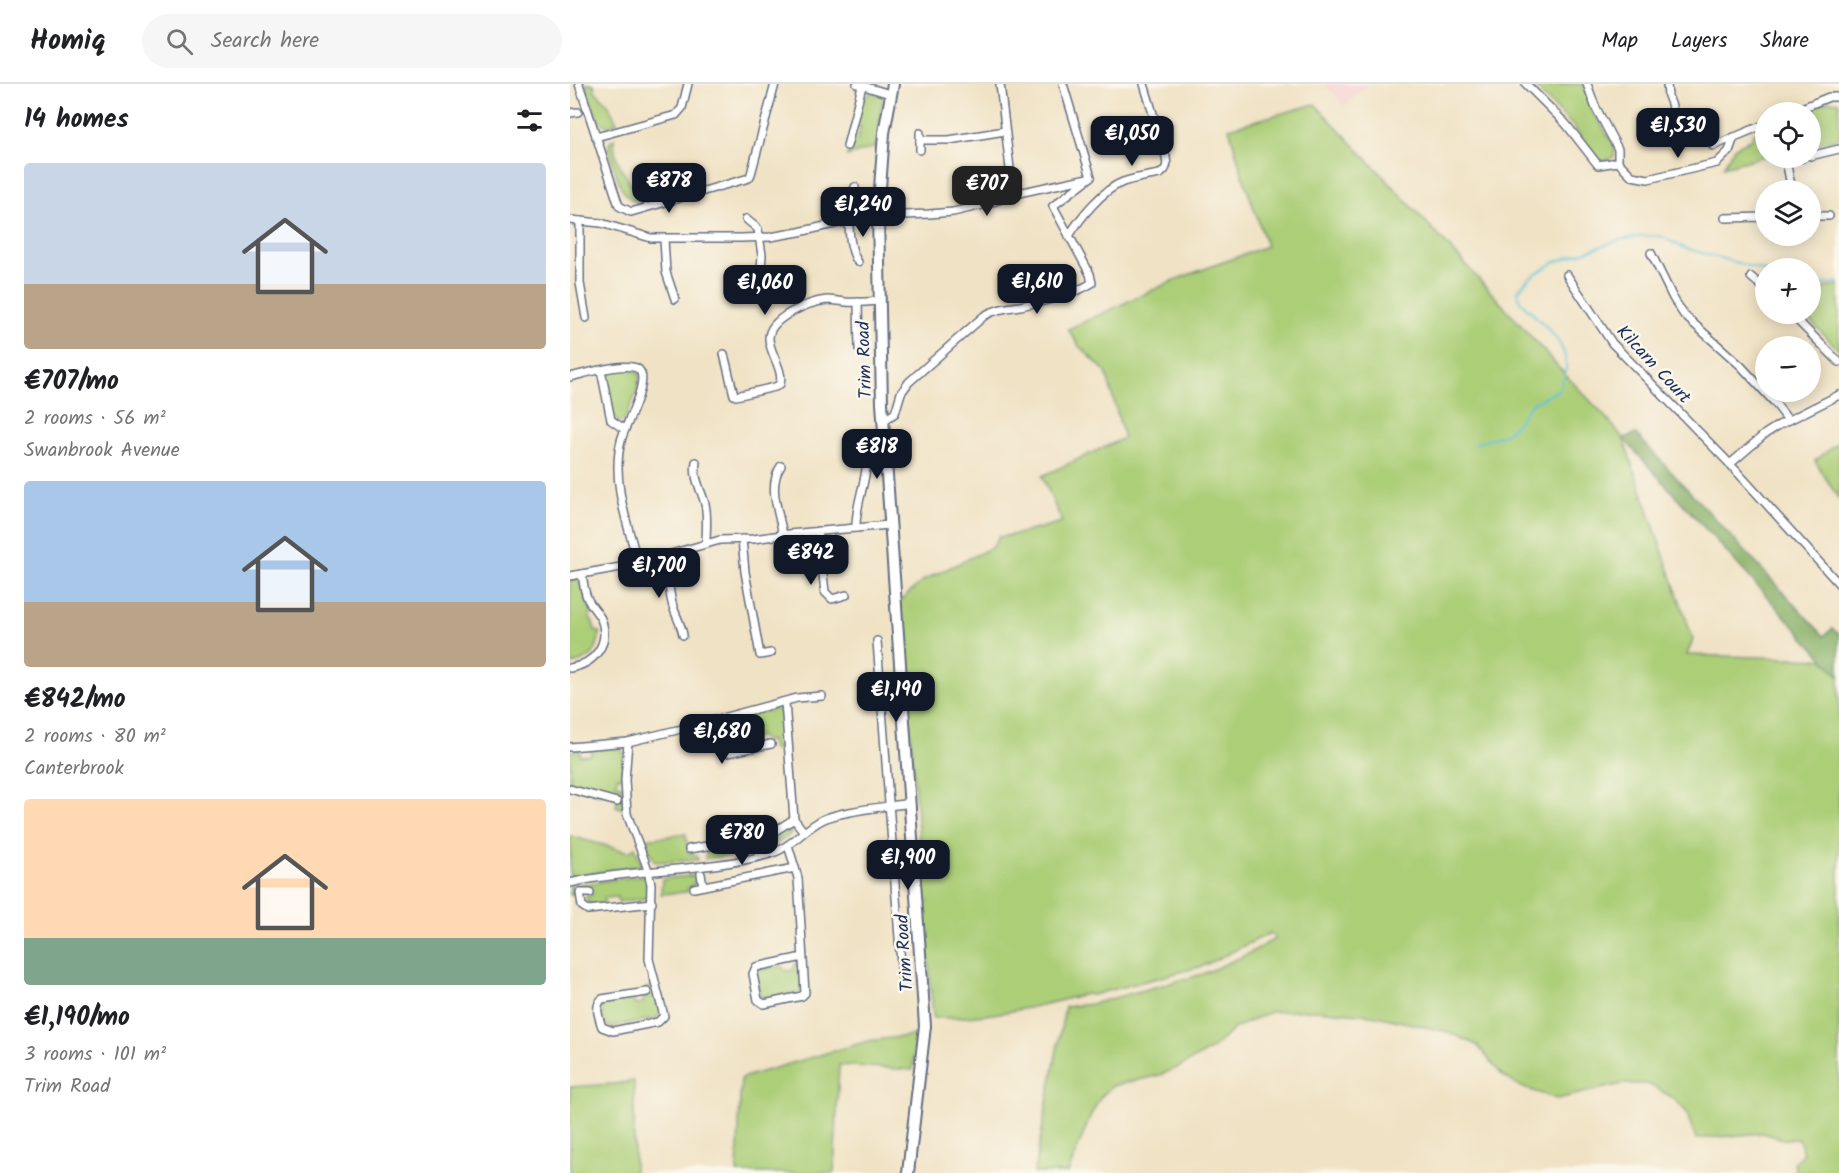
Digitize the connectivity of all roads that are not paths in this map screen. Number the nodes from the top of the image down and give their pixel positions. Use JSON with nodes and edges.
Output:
{"nodes":[{"id":1,"x":579,"y":84,"type":"edge"},
{"id":2,"x":688,"y":84,"type":"edge"},
{"id":3,"x":775,"y":84,"type":"edge"},
{"id":4,"x":1000,"y":84,"type":"edge"},
{"id":5,"x":1064,"y":84,"type":"edge"},
{"id":6,"x":1144,"y":84,"type":"edge"},
{"id":7,"x":1526,"y":84,"type":"edge"},
{"id":8,"x":1587,"y":84,"type":"edge"},
{"id":9,"x":1667,"y":84,"type":"edge"},
{"id":10,"x":860,"y":85,"type":"edge"},
{"id":11,"x":892,"y":89,"type":"edge"},
{"id":12,"x":1839,"y":97,"type":"edge"},
{"id":13,"x":1817,"y":102,"type":"edge"},
{"id":14,"x":1672,"y":106,"type":"dead end"},
{"id":15,"x":578,"y":112,"type":"dead end"},
{"id":16,"x":570,"y":113,"type":"edge"},
{"id":17,"x":1755,"y":128,"type":"edge"},
{"id":18,"x":1005,"y":131,"type":"junction"},
{"id":19,"x":596,"y":137,"type":"junction"},
{"id":20,"x":1734,"y":137,"type":"junction"},
{"id":21,"x":847,"y":146,"type":"dead end"},
{"id":22,"x":1713,"y":146,"type":"dead end"},
{"id":23,"x":1839,"y":149,"type":"edge"},
{"id":24,"x":920,"y":150,"type":"dead end"},
{"id":25,"x":1821,"y":153,"type":"edge"},
{"id":26,"x":1618,"y":162,"type":"junction"},
{"id":27,"x":1091,"y":177,"type":"junction"},
{"id":28,"x":855,"y":187,"type":"dead end"},
{"id":29,"x":1013,"y":194,"type":"junction"},
{"id":30,"x":878,"y":216,"type":"junction"},
{"id":31,"x":1821,"y":216,"type":"edge"},
{"id":32,"x":1829,"y":216,"type":"dead end"},
{"id":33,"x":1755,"y":217,"type":"edge"},
{"id":34,"x":1725,"y":218,"type":"dead end"},
{"id":35,"x":746,"y":219,"type":"dead end"},
{"id":36,"x":570,"y":220,"type":"edge"},
{"id":37,"x":580,"y":220,"type":"junction"},
{"id":38,"x":850,"y":221,"type":"junction"},
{"id":39,"x":1069,"y":236,"type":"junction"},
{"id":40,"x":761,"y":237,"type":"junction"},
{"id":41,"x":664,"y":239,"type":"junction"},
{"id":42,"x":1651,"y":253,"type":"dead end"},
{"id":43,"x":858,"y":262,"type":"dead end"},
{"id":44,"x":761,"y":269,"type":"dead end"},
{"id":45,"x":1567,"y":275,"type":"dead end"},
{"id":46,"x":1751,"y":277,"type":"dead end"},
{"id":47,"x":1755,"y":280,"type":"edge"},
{"id":48,"x":675,"y":299,"type":"dead end"},
{"id":49,"x":879,"y":301,"type":"junction"},
{"id":50,"x":858,"y":302,"type":"junction"},
{"id":51,"x":586,"y":318,"type":"dead end"},
{"id":52,"x":1801,"y":324,"type":"edge"},
{"id":53,"x":859,"y":350,"type":"dead end"},
{"id":54,"x":724,"y":354,"type":"dead end"},
{"id":55,"x":1839,"y":362,"type":"edge"},
{"id":56,"x":601,"y":370,"type":"junction"},
{"id":57,"x":570,"y":377,"type":"edge"},
{"id":58,"x":1839,"y":395,"type":"edge"},
{"id":59,"x":1788,"y":420,"type":"junction"},
{"id":60,"x":883,"y":422,"type":"junction"},
{"id":61,"x":624,"y":429,"type":"junction"},
{"id":62,"x":863,"y":437,"type":"dead end"},
{"id":63,"x":696,"y":462,"type":"dead end"},
{"id":64,"x":1730,"y":464,"type":"junction"},
{"id":65,"x":781,"y":466,"type":"dead end"},
{"id":66,"x":889,"y":525,"type":"junction"},
{"id":67,"x":856,"y":528,"type":"junction"},
{"id":68,"x":818,"y":531,"type":"junction"},
{"id":69,"x":783,"y":535,"type":"junction"},
{"id":70,"x":742,"y":539,"type":"junction"},
{"id":71,"x":706,"y":543,"type":"junction"},
{"id":72,"x":663,"y":557,"type":"junction"},
{"id":73,"x":638,"y":563,"type":"junction"},
{"id":74,"x":582,"y":575,"type":"junction"},
{"id":75,"x":570,"y":576,"type":"edge"},
{"id":76,"x":1839,"y":584,"type":"edge"},
{"id":77,"x":846,"y":595,"type":"dead end"},
{"id":78,"x":682,"y":635,"type":"dead end"},
{"id":79,"x":877,"y":641,"type":"dead end"},
{"id":80,"x":771,"y":653,"type":"dead end"},
{"id":81,"x":570,"y":668,"type":"edge"},
{"id":82,"x":822,"y":696,"type":"dead end"},
{"id":83,"x":785,"y":702,"type":"junction"},
{"id":84,"x":715,"y":720,"type":"junction"},
{"id":85,"x":628,"y":742,"type":"junction"},
{"id":86,"x":771,"y":744,"type":"dead end"},
{"id":87,"x":570,"y":747,"type":"edge"},
{"id":88,"x":570,"y":789,"type":"edge"},
{"id":89,"x":617,"y":802,"type":"dead end"},
{"id":90,"x":910,"y":803,"type":"junction"},
{"id":91,"x":890,"y":806,"type":"junction"},
{"id":92,"x":794,"y":819,"type":"junction"},
{"id":93,"x":804,"y":832,"type":"junction"},
{"id":94,"x":788,"y":845,"type":"junction"},
{"id":95,"x":689,"y":849,"type":"dead end"},
{"id":96,"x":795,"y":868,"type":"junction"},
{"id":97,"x":648,"y":872,"type":"junction"},
{"id":98,"x":701,"y":874,"type":"dead end"},
{"id":99,"x":570,"y":883,"type":"edge"},
{"id":100,"x":703,"y":886,"type":"junction"},
{"id":101,"x":694,"y":888,"type":"dead end"},
{"id":102,"x":590,"y":893,"type":"dead end"},
{"id":103,"x":652,"y":903,"type":"junction"},
{"id":104,"x":798,"y":958,"type":"dead end"},
{"id":105,"x":902,"y":978,"type":"dead end"},
{"id":106,"x":647,"y":992,"type":"dead end"},
{"id":107,"x":908,"y":1173,"type":"edge"}],
"edges":[{"from":1,"to":19,"type":"street"},
{"from":2,"to":19,"type":"street"},
{"from":3,"to":19,"type":"street"},
{"from":4,"to":18,"type":"street"},
{"from":5,"to":27,"type":"street"},
{"from":6,"to":39,"type":"street"},
{"from":7,"to":26,"type":"street"},
{"from":8,"to":26,"type":"street"},
{"from":9,"to":14,"type":"street"},
{"from":10,"to":11,"type":"street"},
{"from":10,"to":21,"type":"street"},
{"from":11,"to":30,"type":"main road","name":"Trim Road"},
{"from":12,"to":13,"type":"street"},
{"from":15,"to":16,"type":"street"},
{"from":17,"to":20,"type":"street"},
{"from":18,"to":24,"type":"street"},
{"from":18,"to":29,"type":"street"},
{"from":20,"to":22,"type":"street"},
{"from":20,"to":26,"type":"street"},
{"from":23,"to":25,"type":"street"},
{"from":27,"to":29,"type":"street"},
{"from":27,"to":39,"type":"street"},
{"from":28,"to":38,"type":"street"},
{"from":29,"to":30,"type":"street"},
{"from":30,"to":38,"type":"street"},
{"from":30,"to":49,"type":"main road","name":"Trim Road"},
{"from":31,"to":32,"type":"street"},
{"from":33,"to":34,"type":"street"},
{"from":35,"to":40,"type":"street"},
{"from":36,"to":37,"type":"street"},
{"from":37,"to":41,"type":"street"},
{"from":37,"to":51,"type":"street"},
{"from":38,"to":40,"type":"street"},
{"from":38,"to":43,"type":"street"},
{"from":39,"to":60,"type":"street"},
{"from":40,"to":41,"type":"street"},
{"from":40,"to":44,"type":"street"},
{"from":41,"to":48,"type":"street"},
{"from":42,"to":59,"type":"street"},
{"from":45,"to":64,"type":"street","name":"Kilcarn Court"},
{"from":46,"to":47,"type":"street"},
{"from":49,"to":50,"type":"street"},
{"from":49,"to":60,"type":"main road","name":"Trim Road"},
{"from":50,"to":53,"type":"street"},
{"from":50,"to":54,"type":"street"},
{"from":52,"to":55,"type":"street"},
{"from":56,"to":57,"type":"street"},
{"from":56,"to":61,"type":"street"},
{"from":56,"to":61,"type":"street"},
{"from":58,"to":59,"type":"street"},
{"from":59,"to":64,"type":"street"},
{"from":60,"to":66,"type":"main road","name":"Trim Road"},
{"from":61,"to":73,"type":"street"},
{"from":62,"to":67,"type":"street"},
{"from":63,"to":71,"type":"street"},
{"from":64,"to":76,"type":"street","name":"Kilcarn Court"},
{"from":65,"to":69,"type":"street"},
{"from":66,"to":67,"type":"street"},
{"from":66,"to":90,"type":"main road","name":"Trim Road"},
{"from":67,"to":68,"type":"street"},
{"from":68,"to":69,"type":"street"},
{"from":68,"to":77,"type":"street"},
{"from":69,"to":70,"type":"street"},
{"from":70,"to":71,"type":"street"},
{"from":70,"to":80,"type":"street"},
{"from":71,"to":72,"type":"street"},
{"from":72,"to":73,"type":"street"},
{"from":72,"to":78,"type":"street"},
{"from":73,"to":74,"type":"street"},
{"from":74,"to":75,"type":"street"},
{"from":74,"to":81,"type":"street"},
{"from":79,"to":91,"type":"street"},
{"from":82,"to":83,"type":"street"},
{"from":83,"to":84,"type":"street"},
{"from":83,"to":92,"type":"street"},
{"from":84,"to":85,"type":"street"},
{"from":84,"to":86,"type":"street"},
{"from":85,"to":87,"type":"street"},
{"from":85,"to":97,"type":"street"},
{"from":88,"to":89,"type":"street"},
{"from":90,"to":91,"type":"street"},
{"from":90,"to":107,"type":"main road","name":"Trim Road"},
{"from":91,"to":93,"type":"street"},
{"from":91,"to":105,"type":"street"},
{"from":92,"to":93,"type":"street"},
{"from":92,"to":95,"type":"street"},
{"from":93,"to":94,"type":"street"},
{"from":94,"to":96,"type":"street"},
{"from":94,"to":97,"type":"street"},
{"from":96,"to":100,"type":"street"},
{"from":96,"to":104,"type":"street"},
{"from":97,"to":99,"type":"street"},
{"from":97,"to":103,"type":"street"},
{"from":98,"to":100,"type":"street"},
{"from":100,"to":101,"type":"street"},
{"from":102,"to":103,"type":"street"},
{"from":103,"to":106,"type":"street"}]}
